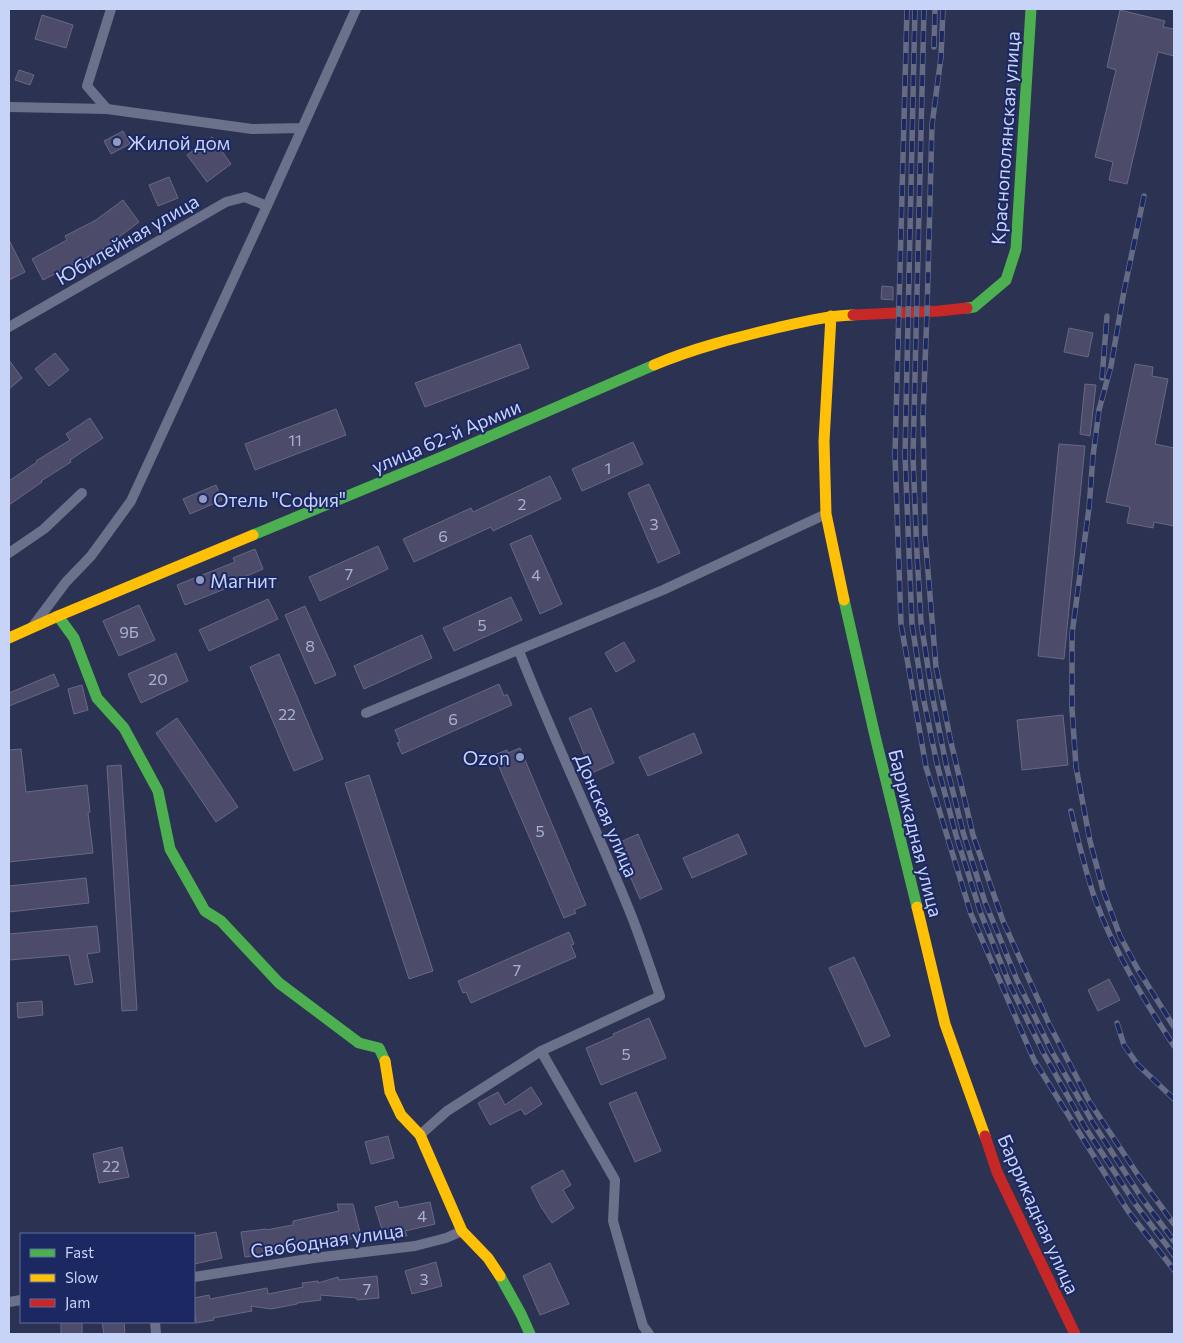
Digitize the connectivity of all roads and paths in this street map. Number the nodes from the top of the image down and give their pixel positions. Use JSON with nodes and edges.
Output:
{"nodes":[{"id":1,"x":112,"y":9,"type":"edge"},
{"id":2,"x":356,"y":9,"type":"edge"},
{"id":3,"x":1031,"y":9,"type":"edge"},
{"id":4,"x":9,"y":107,"type":"edge"},
{"id":5,"x":107,"y":109,"type":"junction"},
{"id":6,"x":301,"y":128,"type":"junction"},
{"id":7,"x":267,"y":206,"type":"junction"},
{"id":8,"x":909,"y":313,"type":"joint"},
{"id":9,"x":831,"y":316,"type":"junction"},
{"id":10,"x":9,"y":327,"type":"edge"},
{"id":11,"x":82,"y":493,"type":"dead end"},
{"id":12,"x":826,"y":514,"type":"junction"},
{"id":13,"x":9,"y":553,"type":"edge"},
{"id":14,"x":58,"y":616,"type":"junction"},
{"id":15,"x":31,"y":628,"type":"junction"},
{"id":16,"x":9,"y":638,"type":"edge"},
{"id":17,"x":519,"y":651,"type":"junction"},
{"id":18,"x":366,"y":713,"type":"dead end"},
{"id":19,"x":541,"y":1050,"type":"junction"},
{"id":20,"x":420,"y":1135,"type":"junction"},
{"id":21,"x":462,"y":1231,"type":"junction"},
{"id":22,"x":195,"y":1277,"type":"edge"},
{"id":23,"x":530,"y":1334,"type":"edge"},
{"id":24,"x":649,"y":1334,"type":"edge"},
{"id":25,"x":1075,"y":1334,"type":"edge"}],
"edges":[{"from":1,"to":5,"type":"street"},
{"from":2,"to":6,"type":"street"},
{"from":3,"to":8,"type":"street","name":"Краснополянская улица"},
{"from":4,"to":5,"type":"street"},
{"from":5,"to":6,"type":"street"},
{"from":6,"to":7,"type":"street"},
{"from":7,"to":10,"type":"street","name":"Юбилейная улица"},
{"from":7,"to":15,"type":"street"},
{"from":8,"to":9,"type":"street","name":"улица 62-й Армии"},
{"from":9,"to":12,"type":"street","name":"Баррикадная улица"},
{"from":9,"to":14,"type":"street","name":"улица 62-й Армии"},
{"from":11,"to":13,"type":"street"},
{"from":12,"to":17,"type":"street"},
{"from":12,"to":25,"type":"street","name":"Баррикадная улица"},
{"from":14,"to":15,"type":"street","name":"улица 62-й Армии"},
{"from":14,"to":20,"type":"street"},
{"from":15,"to":16,"type":"street","name":"улица 62-й Армии"},
{"from":17,"to":18,"type":"street"},
{"from":17,"to":19,"type":"street","name":"Донская улица"},
{"from":19,"to":20,"type":"street"},
{"from":19,"to":24,"type":"street"},
{"from":20,"to":21,"type":"street"},
{"from":21,"to":22,"type":"street","name":"Свободная улица"},
{"from":21,"to":23,"type":"street"}]}
